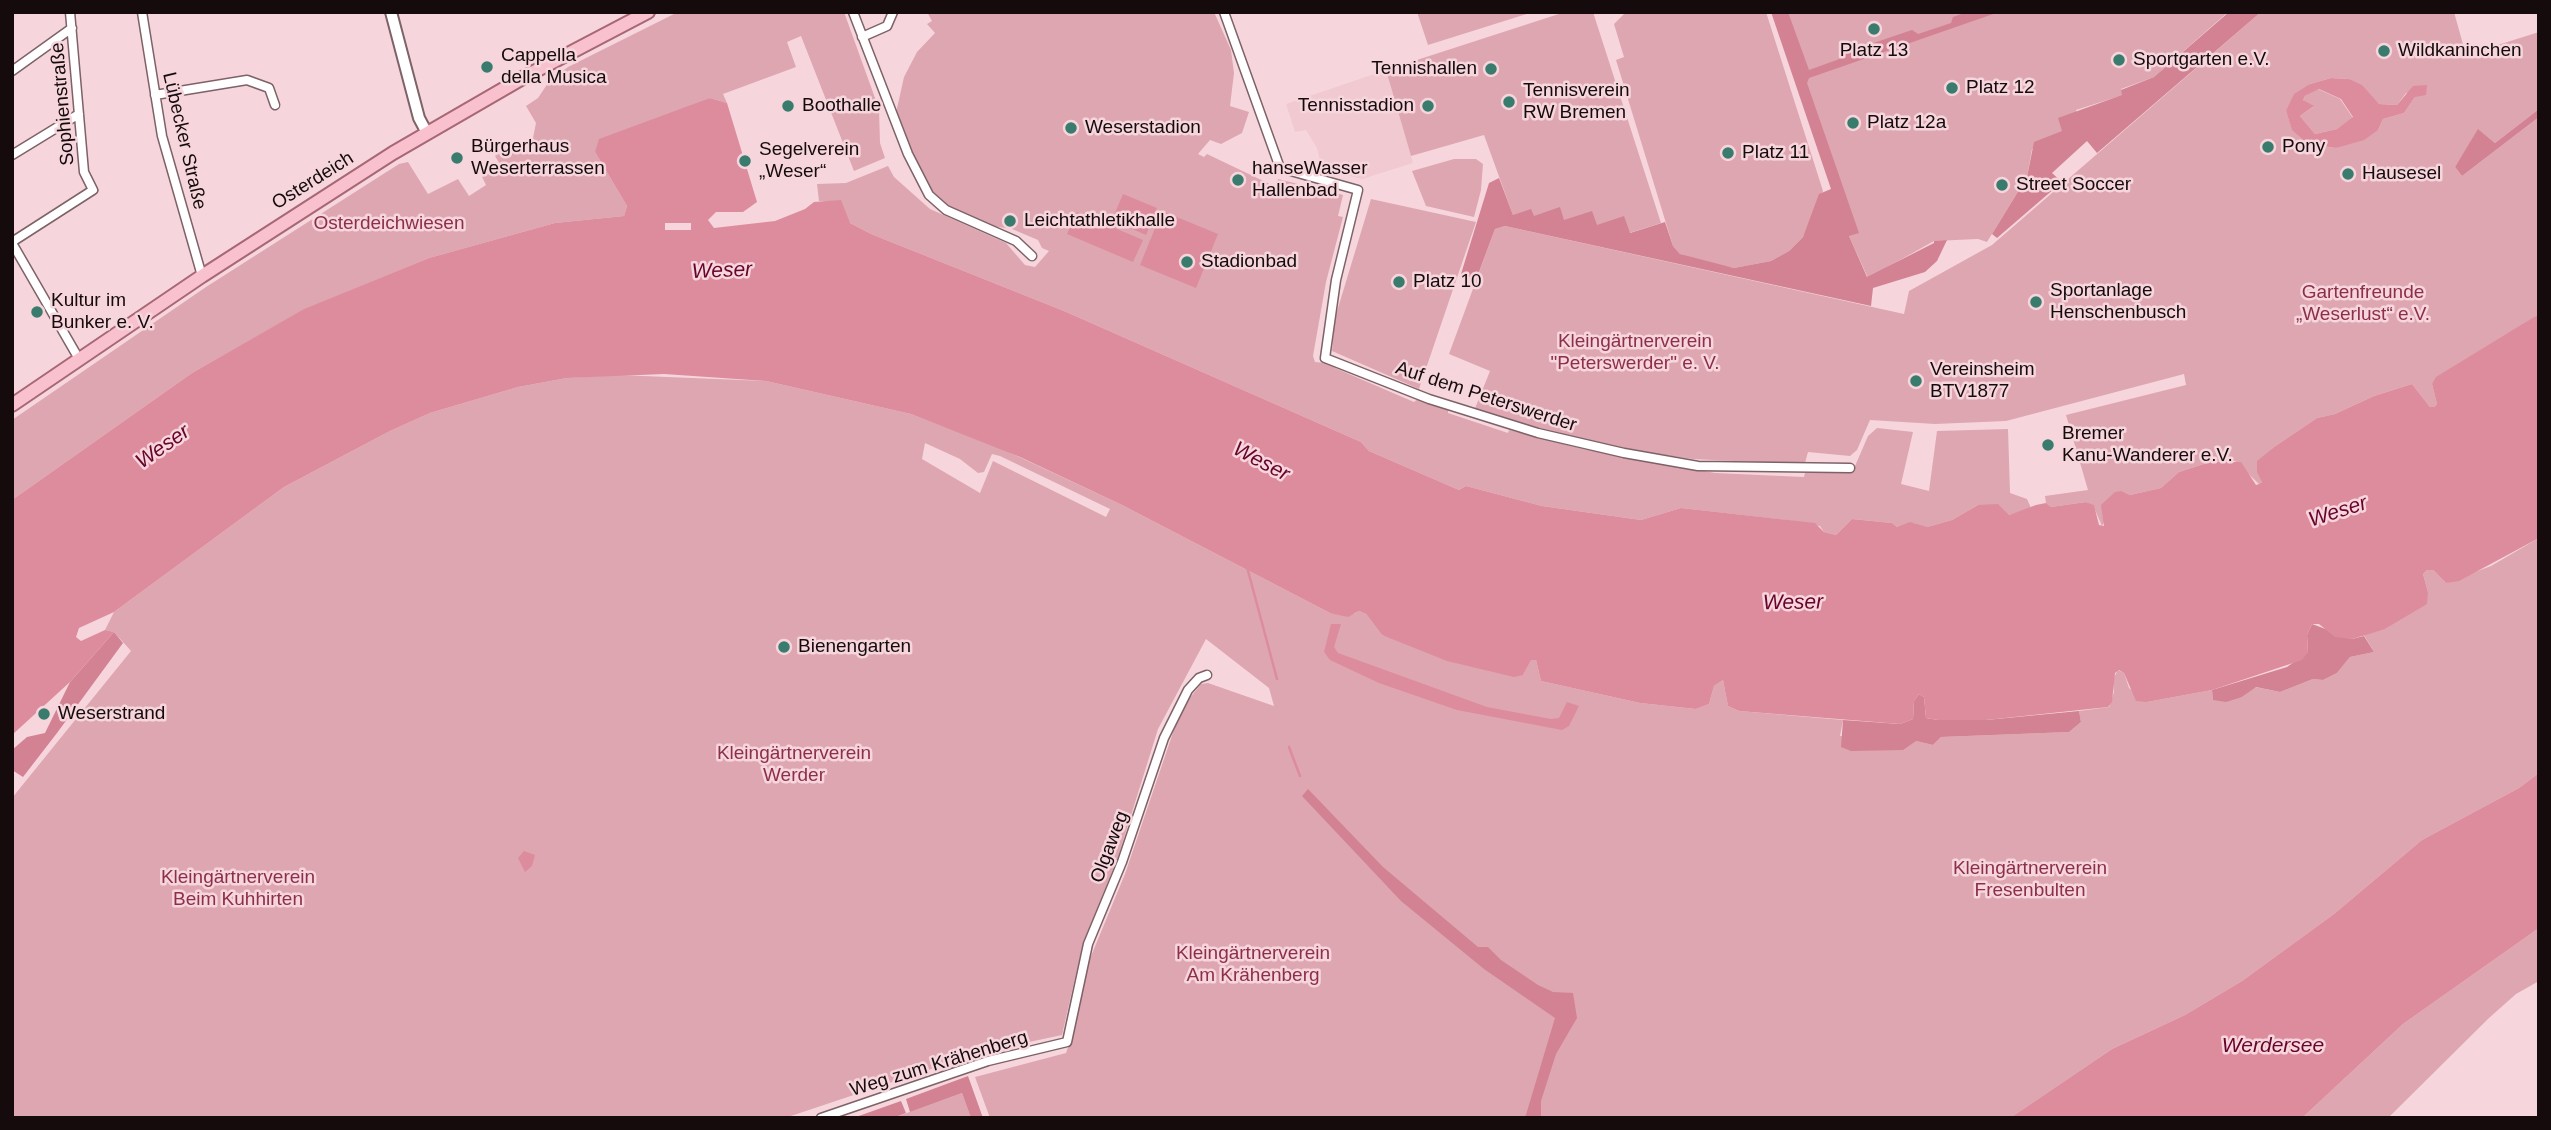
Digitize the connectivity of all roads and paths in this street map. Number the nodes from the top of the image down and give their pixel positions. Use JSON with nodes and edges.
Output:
{"nodes":[{"id":1,"x":70,"y":12,"type":"edge"},
{"id":2,"x":142,"y":12,"type":"edge"},
{"id":3,"x":391,"y":12,"type":"edge"},
{"id":4,"x":648,"y":12,"type":"edge"},
{"id":5,"x":853,"y":12,"type":"edge"},
{"id":6,"x":893,"y":12,"type":"edge"},
{"id":7,"x":1224,"y":12,"type":"edge"},
{"id":8,"x":72,"y":28,"type":"junction"},
{"id":9,"x":862,"y":37,"type":"junction"},
{"id":10,"x":12,"y":71,"type":"edge"},
{"id":11,"x":155,"y":95,"type":"junction"},
{"id":12,"x":275,"y":105,"type":"dead end"},
{"id":13,"x":79,"y":114,"type":"junction"},
{"id":14,"x":427,"y":133,"type":"junction"},
{"id":15,"x":12,"y":155,"type":"edge"},
{"id":16,"x":12,"y":242,"type":"edge"},
{"id":17,"x":1032,"y":256,"type":"dead end"},
{"id":18,"x":202,"y":276,"type":"junction"},
{"id":19,"x":79,"y":359,"type":"junction"},
{"id":20,"x":12,"y":405,"type":"edge"},
{"id":21,"x":1850,"y":468,"type":"dead end"},
{"id":22,"x":1207,"y":675,"type":"dead end"},
{"id":23,"x":1067,"y":1042,"type":"joint"},
{"id":24,"x":821,"y":1118,"type":"edge"}],
"edges":[{"from":1,"to":8,"type":"street","name":"Sophienstraße"},
{"from":2,"to":11,"type":"street","name":"Lübecker Straße"},
{"from":3,"to":14,"type":"street"},
{"from":4,"to":14,"type":"main road","name":"Osterdeich"},
{"from":5,"to":9,"type":"street"},
{"from":6,"to":9,"type":"street"},
{"from":7,"to":21,"type":"street","name":"Auf dem Peterswerder"},
{"from":8,"to":10,"type":"street"},
{"from":8,"to":13,"type":"street","name":"Sophienstraße"},
{"from":9,"to":17,"type":"street"},
{"from":11,"to":12,"type":"street"},
{"from":11,"to":18,"type":"street","name":"Lübecker Straße"},
{"from":13,"to":15,"type":"street"},
{"from":13,"to":16,"type":"street","name":"Sophienstraße"},
{"from":14,"to":18,"type":"main road","name":"Osterdeich"},
{"from":16,"to":19,"type":"street"},
{"from":18,"to":19,"type":"main road","name":"Osterdeich"},
{"from":19,"to":20,"type":"main road","name":"Osterdeich"},
{"from":22,"to":23,"type":"street","name":"Olgaweg"},
{"from":23,"to":24,"type":"street","name":"Weg zum Krähenberg"}]}
